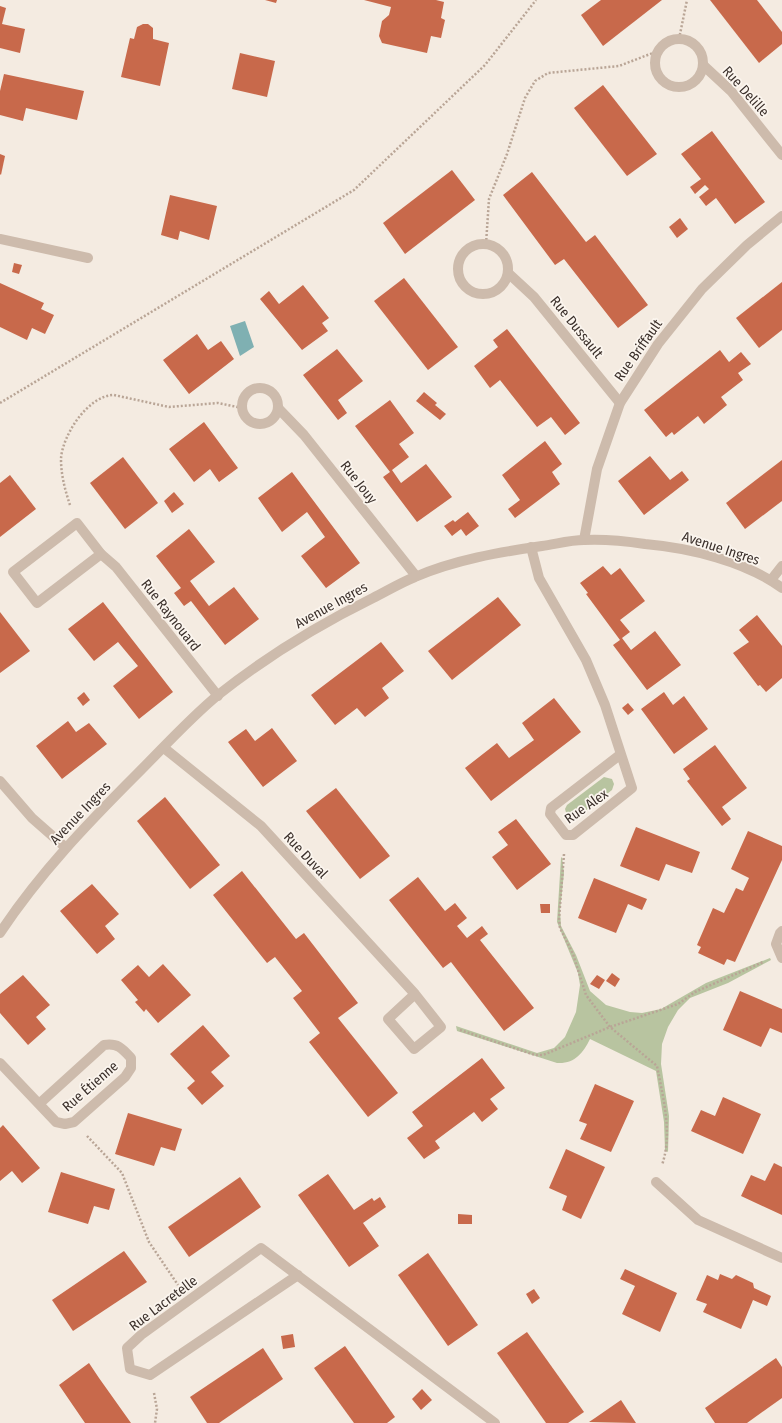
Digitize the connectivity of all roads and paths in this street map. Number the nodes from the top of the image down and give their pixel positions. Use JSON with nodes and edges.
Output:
{"nodes":[{"id":1,"x":536,"y":0,"type":"edge"},
{"id":2,"x":687,"y":0,"type":"edge"},
{"id":3,"x":679,"y":39,"type":"junction"},
{"id":4,"x":658,"y":50,"type":"junction"},
{"id":5,"x":703,"y":65,"type":"junction"},
{"id":6,"x":782,"y":155,"type":"edge"},
{"id":7,"x":782,"y":216,"type":"edge"},
{"id":8,"x":0,"y":239,"type":"edge"},
{"id":9,"x":486,"y":244,"type":"junction"},
{"id":10,"x":88,"y":258,"type":"dead end"},
{"id":11,"x":508,"y":273,"type":"junction"},
{"id":12,"x":620,"y":403,"type":"junction"},
{"id":13,"x":0,"y":404,"type":"edge"},
{"id":14,"x":242,"y":408,"type":"junction"},
{"id":15,"x":278,"y":408,"type":"junction"},
{"id":16,"x":77,"y":523,"type":"junction"},
{"id":17,"x":584,"y":540,"type":"junction"},
{"id":18,"x":531,"y":547,"type":"junction"},
{"id":19,"x":100,"y":554,"type":"junction"},
{"id":20,"x":782,"y":566,"type":"edge"},
{"id":21,"x":416,"y":576,"type":"junction"},
{"id":22,"x":771,"y":580,"type":"junction"},
{"id":23,"x":782,"y":588,"type":"edge"},
{"id":24,"x":218,"y":696,"type":"junction"},
{"id":25,"x":164,"y":748,"type":"junction"},
{"id":26,"x":621,"y":754,"type":"junction"},
{"id":27,"x":0,"y":781,"type":"edge"},
{"id":28,"x":566,"y":835,"type":"junction"},
{"id":29,"x":65,"y":847,"type":"junction"},
{"id":30,"x":782,"y":932,"type":"edge"},
{"id":31,"x":0,"y":933,"type":"edge"},
{"id":32,"x":781,"y":958,"type":"edge"},
{"id":33,"x":415,"y":994,"type":"junction"},
{"id":34,"x":441,"y":1027,"type":"junction"},
{"id":35,"x":610,"y":1027,"type":"junction"},
{"id":36,"x":0,"y":1063,"type":"edge"},
{"id":37,"x":39,"y":1104,"type":"junction"},
{"id":38,"x":74,"y":1122,"type":"junction"},
{"id":39,"x":656,"y":1182,"type":"joint"},
{"id":40,"x":782,"y":1258,"type":"edge"},
{"id":41,"x":298,"y":1275,"type":"junction"},
{"id":42,"x":188,"y":1301,"type":"junction"},
{"id":43,"x":150,"y":1375,"type":"junction"},
{"id":44,"x":155,"y":1423,"type":"edge"},
{"id":45,"x":495,"y":1423,"type":"edge"}],
"edges":[{"from":1,"to":13,"type":"path"},
{"from":2,"to":3,"type":"path"},
{"from":3,"to":4,"type":"street"},
{"from":3,"to":5,"type":"street","name":"Rue Delille"},
{"from":4,"to":5,"type":"street","name":"Rue Delille"},
{"from":4,"to":9,"type":"path"},
{"from":5,"to":6,"type":"street","name":"Rue Delille"},
{"from":7,"to":12,"type":"street","name":"Rue Briffault"},
{"from":8,"to":10,"type":"street"},
{"from":9,"to":11,"type":"street"},
{"from":9,"to":11,"type":"street"},
{"from":11,"to":12,"type":"street","name":"Rue Dussault"},
{"from":12,"to":17,"type":"street","name":"Rue Briffault"},
{"from":14,"to":15,"type":"street"},
{"from":14,"to":15,"type":"street","name":"Rue Jouy"},
{"from":14,"to":16,"type":"path"},
{"from":15,"to":21,"type":"street","name":"Rue Jouy"},
{"from":16,"to":19,"type":"street","name":"Rue Raynouard"},
{"from":16,"to":19,"type":"street"},
{"from":17,"to":18,"type":"street","name":"Avenue Ingres"},
{"from":17,"to":22,"type":"street","name":"Avenue Ingres"},
{"from":18,"to":21,"type":"street","name":"Avenue Ingres"},
{"from":18,"to":26,"type":"street","name":"Rue Alex"},
{"from":19,"to":24,"type":"street","name":"Rue Raynouard"},
{"from":20,"to":22,"type":"street"},
{"from":21,"to":24,"type":"street","name":"Avenue Ingres"},
{"from":22,"to":23,"type":"street","name":"Avenue Ingres"},
{"from":24,"to":25,"type":"street","name":"Avenue Ingres"},
{"from":25,"to":29,"type":"street","name":"Avenue Ingres"},
{"from":25,"to":33,"type":"street","name":"Rue Duval"},
{"from":26,"to":28,"type":"street","name":"Rue Alex"},
{"from":26,"to":28,"type":"street","name":"Rue Alex"},
{"from":27,"to":29,"type":"street"},
{"from":28,"to":35,"type":"path"},
{"from":29,"to":31,"type":"street","name":"Avenue Ingres"},
{"from":30,"to":32,"type":"street"},
{"from":32,"to":35,"type":"path"},
{"from":33,"to":34,"type":"street","name":"Rue Duval"},
{"from":33,"to":34,"type":"street"},
{"from":34,"to":35,"type":"path"},
{"from":35,"to":39,"type":"path"},
{"from":36,"to":37,"type":"street","name":"Rue Étienne"},
{"from":37,"to":38,"type":"street","name":"Rue Étienne"},
{"from":37,"to":38,"type":"street","name":"Rue Étienne"},
{"from":38,"to":42,"type":"path"},
{"from":39,"to":40,"type":"street"},
{"from":41,"to":42,"type":"street","name":"Rue Lacretelle"},
{"from":41,"to":43,"type":"street"},
{"from":41,"to":45,"type":"street","name":"Rue Lacretelle"},
{"from":42,"to":43,"type":"street","name":"Rue Lacretelle"},
{"from":43,"to":44,"type":"path"}]}
